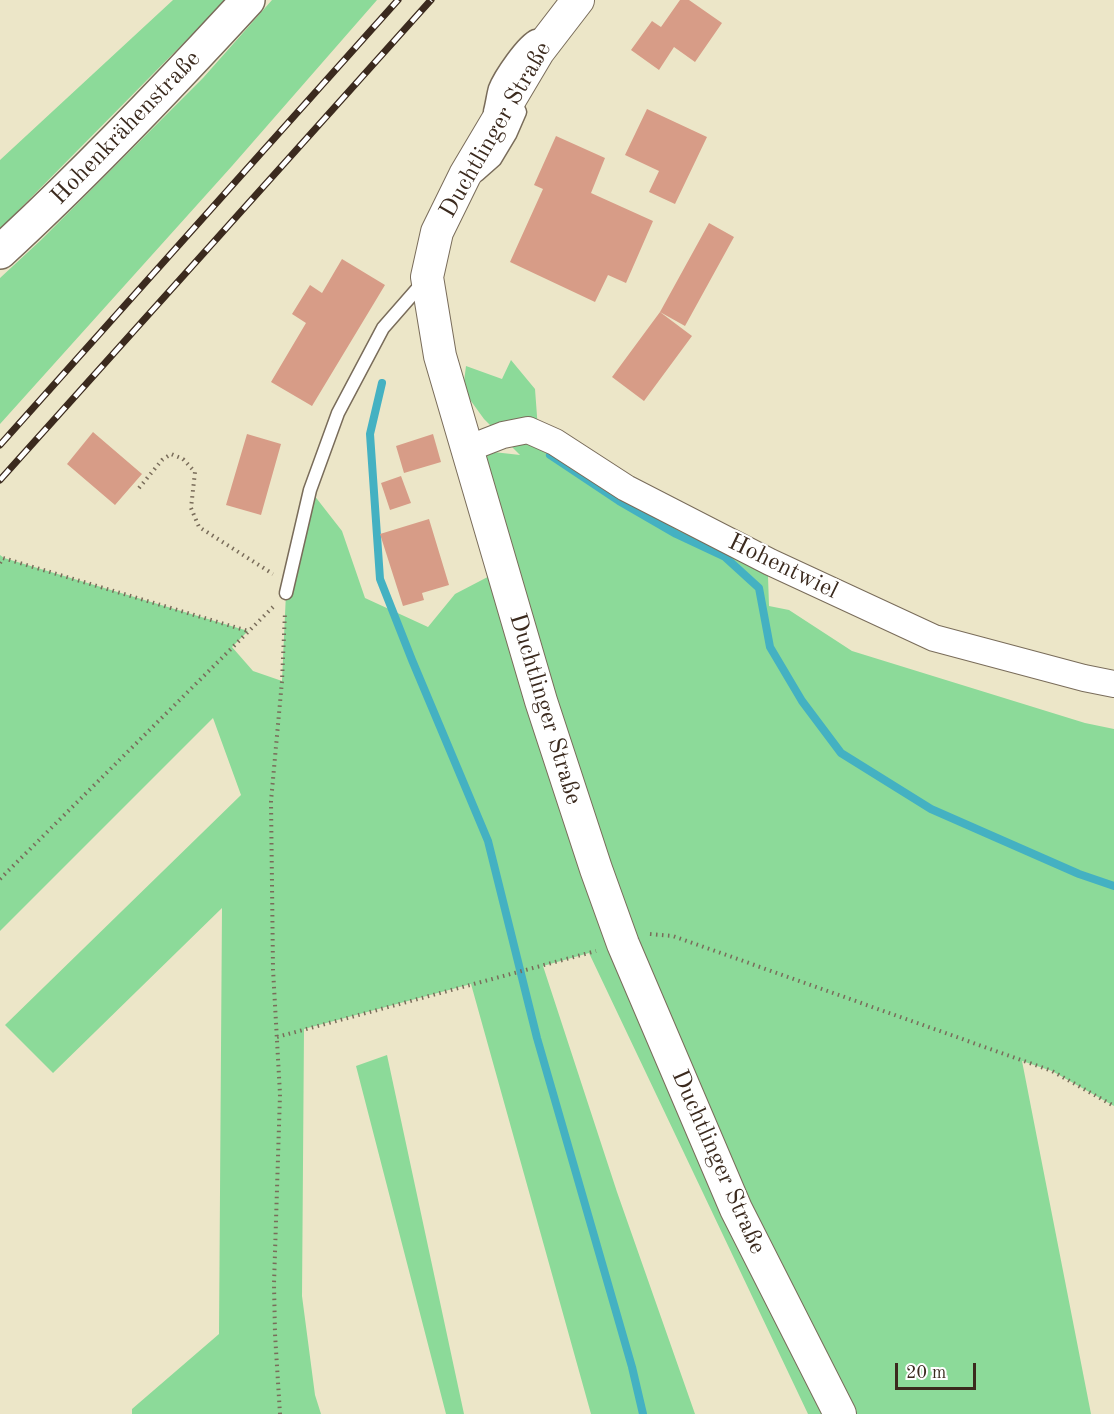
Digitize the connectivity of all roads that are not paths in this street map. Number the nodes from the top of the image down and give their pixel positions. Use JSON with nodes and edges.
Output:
{"nodes":[{"id":1,"x":248,"y":0,"type":"edge"},
{"id":2,"x":578,"y":0,"type":"edge"},
{"id":3,"x":558,"y":26,"type":"junction"},
{"id":4,"x":513,"y":95,"type":"junction"},
{"id":5,"x":490,"y":133,"type":"junction"},
{"id":6,"x":456,"y":194,"type":"junction"},
{"id":7,"x":0,"y":252,"type":"edge"},
{"id":8,"x":428,"y":277,"type":"junction"},
{"id":9,"x":467,"y":449,"type":"junction"},
{"id":10,"x":287,"y":589,"type":"road end"},
{"id":11,"x":1114,"y":684,"type":"edge"},
{"id":12,"x":840,"y":1414,"type":"edge"}],
"edges":[{"from":1,"to":7,"type":"main road","name":"Hohenkrähenstraße"},
{"from":2,"to":3,"type":"street","name":"Duchtlinger Straße"},
{"from":3,"to":4,"type":"street","name":"Duchtlinger Straße"},
{"from":3,"to":5,"type":"lane"},
{"from":4,"to":5,"type":"street","name":"Duchtlinger Straße"},
{"from":4,"to":6,"type":"lane"},
{"from":5,"to":6,"type":"street","name":"Duchtlinger Straße"},
{"from":6,"to":8,"type":"street","name":"Duchtlinger Straße"},
{"from":8,"to":9,"type":"street","name":"Duchtlinger Straße"},
{"from":8,"to":10,"type":"lane"},
{"from":9,"to":11,"type":"street","name":"Hohentwiel"},
{"from":9,"to":12,"type":"street","name":"Duchtlinger Straße"}]}
